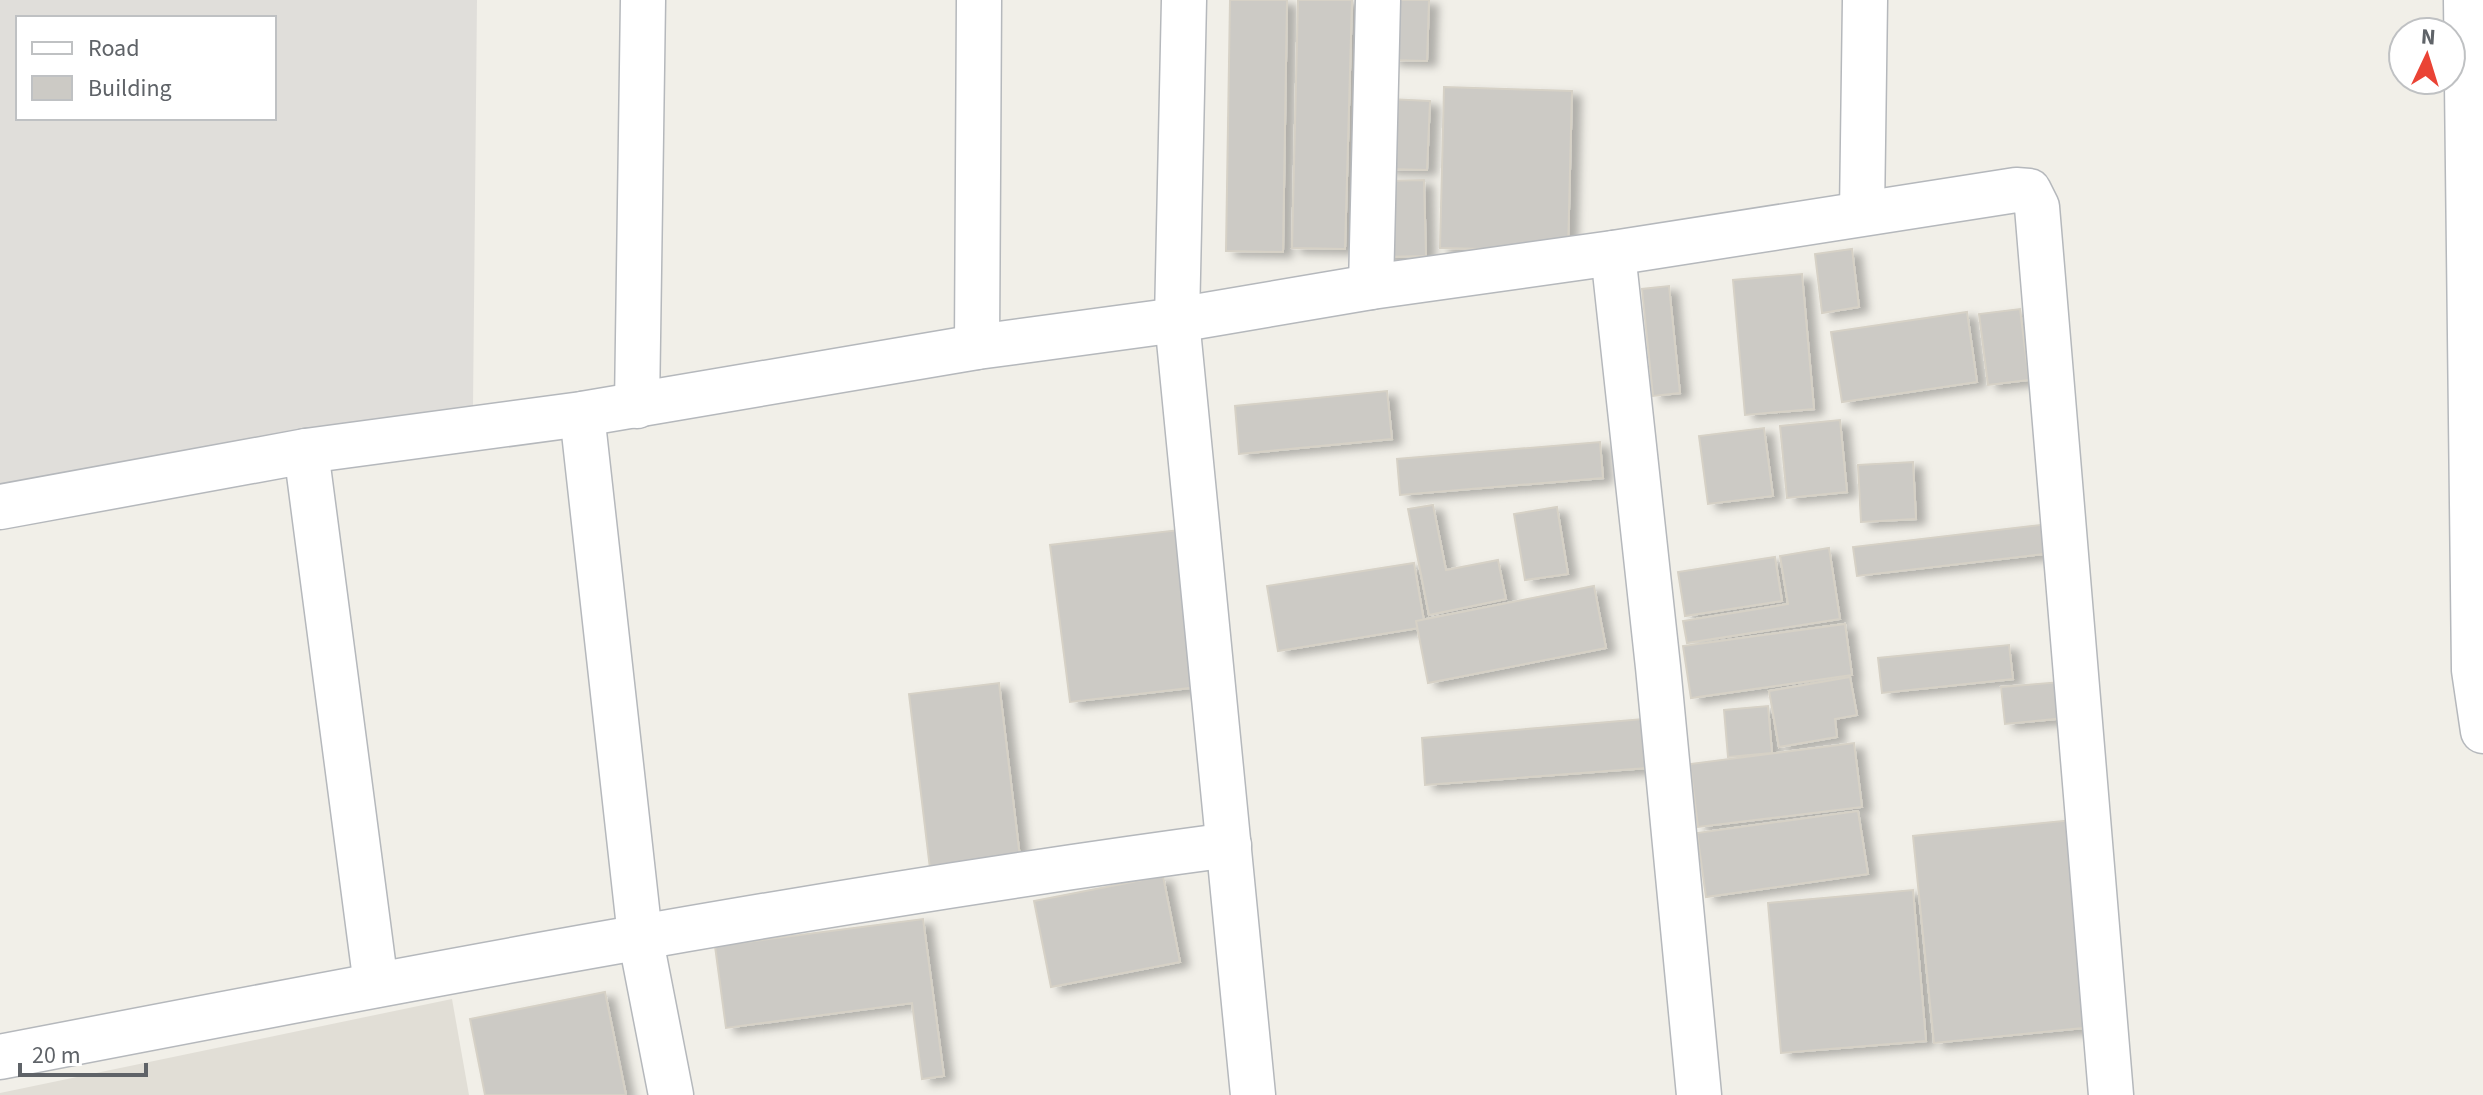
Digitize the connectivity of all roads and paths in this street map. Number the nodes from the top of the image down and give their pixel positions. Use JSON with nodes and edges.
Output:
{"nodes":[{"id":1,"x":643,"y":0,"type":"edge"},
{"id":2,"x":979,"y":0,"type":"edge"},
{"id":3,"x":1184,"y":0,"type":"edge"},
{"id":4,"x":1378,"y":0,"type":"edge"},
{"id":5,"x":1865,"y":0,"type":"edge"},
{"id":6,"x":2466,"y":0,"type":"edge"},
{"id":7,"x":1862,"y":213,"type":"junction"},
{"id":8,"x":1613,"y":253,"type":"junction"},
{"id":9,"x":1371,"y":287,"type":"junction"},
{"id":10,"x":2476,"y":316,"type":"edge"},
{"id":11,"x":1177,"y":320,"type":"junction"},
{"id":12,"x":977,"y":347,"type":"junction"},
{"id":13,"x":637,"y":406,"type":"junction"},
{"id":14,"x":582,"y":414,"type":"junction"},
{"id":15,"x":306,"y":451,"type":"junction"},
{"id":16,"x":0,"y":507,"type":"edge"},
{"id":17,"x":2483,"y":731,"type":"edge"},
{"id":18,"x":1229,"y":845,"type":"junction"},
{"id":19,"x":640,"y":936,"type":"junction"},
{"id":20,"x":376,"y":985,"type":"junction"},
{"id":21,"x":0,"y":1057,"type":"edge"},
{"id":22,"x":671,"y":1095,"type":"edge"},
{"id":23,"x":1253,"y":1095,"type":"edge"},
{"id":24,"x":1699,"y":1095,"type":"edge"},
{"id":25,"x":2111,"y":1095,"type":"edge"}],
"edges":[{"from":1,"to":13,"type":"street"},
{"from":2,"to":12,"type":"street"},
{"from":3,"to":11,"type":"street"},
{"from":4,"to":9,"type":"street"},
{"from":5,"to":7,"type":"street"},
{"from":6,"to":10,"type":"street"},
{"from":7,"to":8,"type":"street"},
{"from":7,"to":25,"type":"street"},
{"from":8,"to":9,"type":"street"},
{"from":8,"to":24,"type":"street"},
{"from":9,"to":11,"type":"street"},
{"from":10,"to":17,"type":"street"},
{"from":11,"to":12,"type":"street"},
{"from":11,"to":18,"type":"street"},
{"from":12,"to":13,"type":"street"},
{"from":13,"to":14,"type":"street"},
{"from":14,"to":15,"type":"street"},
{"from":14,"to":19,"type":"street"},
{"from":15,"to":16,"type":"street"},
{"from":15,"to":20,"type":"street"},
{"from":18,"to":19,"type":"street"},
{"from":18,"to":23,"type":"street"},
{"from":19,"to":20,"type":"street"},
{"from":19,"to":22,"type":"street"},
{"from":20,"to":21,"type":"street"}]}
